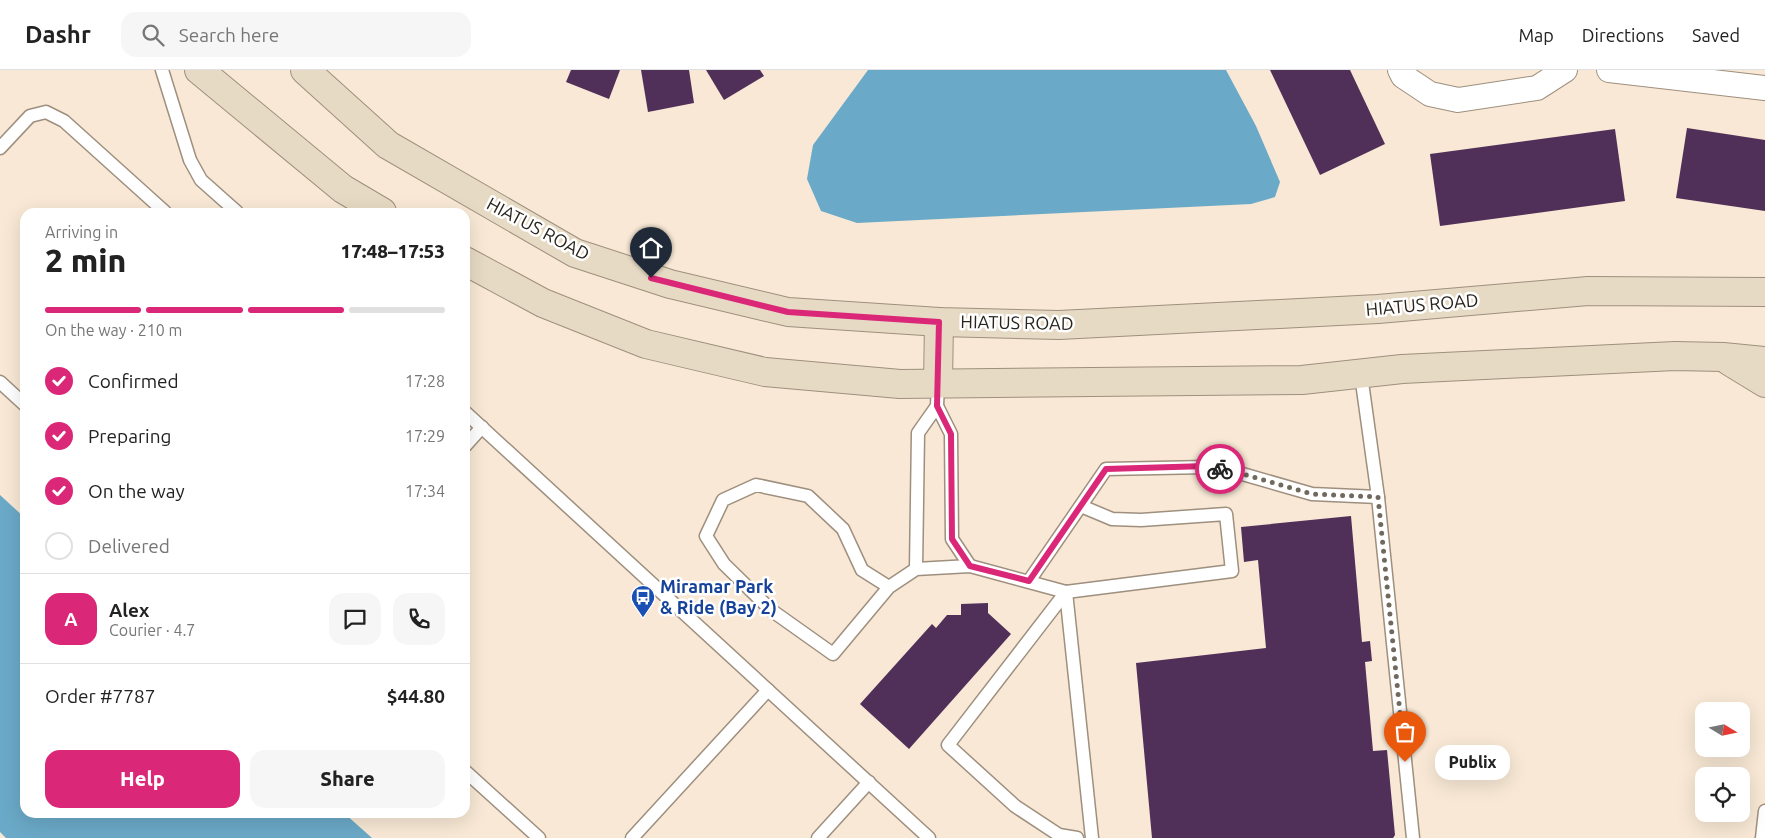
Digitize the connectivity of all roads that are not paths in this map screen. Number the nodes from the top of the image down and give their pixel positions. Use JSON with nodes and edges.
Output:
{"nodes":[{"id":1,"x":162,"y":70,"type":"edge"},
{"id":2,"x":199,"y":70,"type":"edge"},
{"id":3,"x":305,"y":70,"type":"edge"},
{"id":4,"x":1400,"y":70,"type":"edge"},
{"id":5,"x":1565,"y":70,"type":"edge"},
{"id":6,"x":1609,"y":70,"type":"edge"},
{"id":7,"x":1765,"y":88,"type":"edge"},
{"id":8,"x":0,"y":148,"type":"edge"},
{"id":9,"x":161,"y":208,"type":"edge"},
{"id":10,"x":234,"y":208,"type":"edge"},
{"id":11,"x":375,"y":208,"type":"edge"},
{"id":12,"x":470,"y":264,"type":"edge"},
{"id":13,"x":1765,"y":292,"type":"edge"},
{"id":14,"x":939,"y":322,"type":"junction"},
{"id":15,"x":1723,"y":357,"type":"junction"},
{"id":16,"x":1765,"y":361,"type":"edge"},
{"id":17,"x":1360,"y":374,"type":"junction"},
{"id":18,"x":0,"y":382,"type":"edge"},
{"id":19,"x":1765,"y":383,"type":"edge"},
{"id":20,"x":937,"y":395,"type":"junction"},
{"id":21,"x":20,"y":400,"type":"edge"},
{"id":22,"x":470,"y":416,"type":"edge"},
{"id":23,"x":482,"y":427,"type":"junction"},
{"id":24,"x":470,"y":440,"type":"edge"},
{"id":25,"x":1378,"y":497,"type":"junction"},
{"id":26,"x":1081,"y":506,"type":"junction"},
{"id":27,"x":970,"y":566,"type":"junction"},
{"id":28,"x":916,"y":569,"type":"junction"},
{"id":29,"x":1029,"y":581,"type":"junction"},
{"id":30,"x":889,"y":587,"type":"junction"},
{"id":31,"x":1066,"y":592,"type":"junction"},
{"id":32,"x":768,"y":690,"type":"junction"},
{"id":33,"x":470,"y":776,"type":"edge"},
{"id":34,"x":868,"y":782,"type":"junction"},
{"id":35,"x":1765,"y":815,"type":"edge"},
{"id":36,"x":539,"y":838,"type":"edge"},
{"id":37,"x":632,"y":838,"type":"edge"},
{"id":38,"x":818,"y":838,"type":"edge"},
{"id":39,"x":929,"y":838,"type":"edge"},
{"id":40,"x":1077,"y":838,"type":"edge"},
{"id":41,"x":1092,"y":838,"type":"edge"},
{"id":42,"x":1413,"y":838,"type":"edge"},
{"id":43,"x":1762,"y":838,"type":"edge"}],
"edges":[{"from":1,"to":10,"type":"lane"},
{"from":2,"to":11,"type":"main road"},
{"from":3,"to":14,"type":"main road","name":"HIATUS ROAD"},
{"from":4,"to":5,"type":"street"},
{"from":6,"to":7,"type":"street"},
{"from":8,"to":9,"type":"lane"},
{"from":12,"to":20,"type":"main road"},
{"from":13,"to":14,"type":"main road","name":"HIATUS ROAD"},
{"from":14,"to":20,"type":"main road"},
{"from":15,"to":16,"type":"main road"},
{"from":15,"to":17,"type":"main road"},
{"from":15,"to":19,"type":"main road"},
{"from":17,"to":20,"type":"main road"},
{"from":17,"to":25,"type":"lane"},
{"from":18,"to":21,"type":"lane"},
{"from":20,"to":27,"type":"lane"},
{"from":20,"to":28,"type":"lane"},
{"from":22,"to":23,"type":"lane"},
{"from":23,"to":24,"type":"lane"},
{"from":23,"to":32,"type":"lane"},
{"from":25,"to":26,"type":"lane"},
{"from":25,"to":42,"type":"lane"},
{"from":26,"to":29,"type":"lane"},
{"from":26,"to":31,"type":"lane"},
{"from":27,"to":28,"type":"lane"},
{"from":27,"to":29,"type":"lane"},
{"from":28,"to":30,"type":"lane"},
{"from":29,"to":31,"type":"lane"},
{"from":30,"to":30,"type":"lane"},
{"from":31,"to":40,"type":"lane"},
{"from":31,"to":41,"type":"lane"},
{"from":32,"to":34,"type":"lane"},
{"from":32,"to":37,"type":"lane"},
{"from":33,"to":36,"type":"lane"},
{"from":34,"to":38,"type":"lane"},
{"from":34,"to":39,"type":"lane"},
{"from":35,"to":43,"type":"lane"}]}
